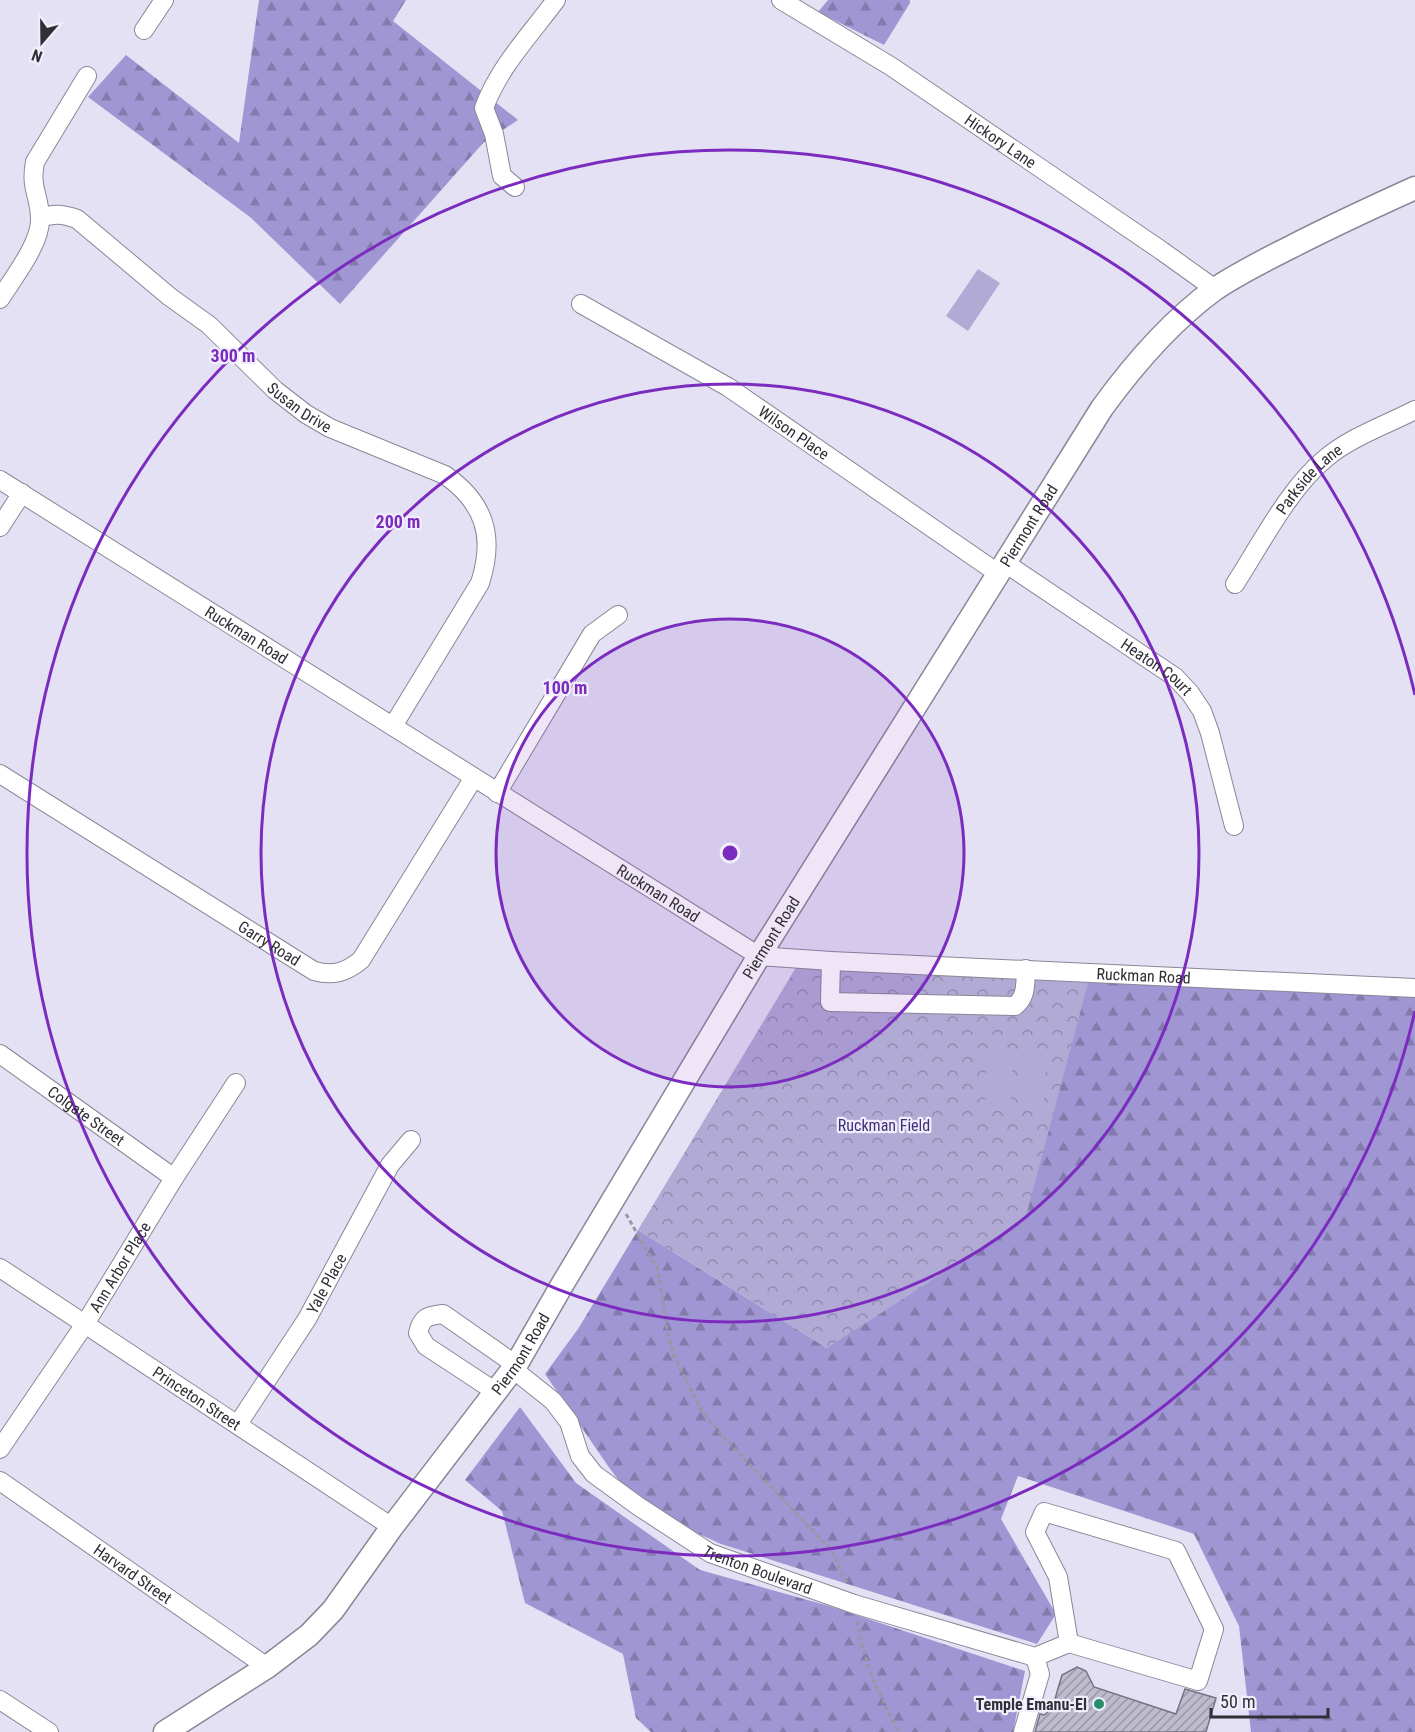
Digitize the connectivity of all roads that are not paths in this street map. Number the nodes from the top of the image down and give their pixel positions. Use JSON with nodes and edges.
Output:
{"nodes":[{"id":1,"x":164,"y":0,"type":"edge"},
{"id":2,"x":556,"y":0,"type":"edge"},
{"id":3,"x":780,"y":0,"type":"edge"},
{"id":4,"x":144,"y":30,"type":"dead end"},
{"id":5,"x":87,"y":76,"type":"dead end"},
{"id":6,"x":515,"y":188,"type":"dead end"},
{"id":7,"x":1415,"y":188,"type":"edge"},
{"id":8,"x":40,"y":218,"type":"junction"},
{"id":9,"x":1215,"y":289,"type":"junction"},
{"id":10,"x":0,"y":299,"type":"edge"},
{"id":11,"x":581,"y":304,"type":"dead end"},
{"id":12,"x":1415,"y":410,"type":"edge"},
{"id":13,"x":0,"y":480,"type":"edge"},
{"id":14,"x":22,"y":493,"type":"junction"},
{"id":15,"x":0,"y":527,"type":"edge"},
{"id":16,"x":1002,"y":569,"type":"junction"},
{"id":17,"x":1235,"y":584,"type":"dead end"},
{"id":18,"x":618,"y":615,"type":"dead end"},
{"id":19,"x":393,"y":726,"type":"junction"},
{"id":20,"x":0,"y":774,"type":"edge"},
{"id":21,"x":473,"y":779,"type":"junction"},
{"id":22,"x":497,"y":793,"type":"junction"},
{"id":23,"x":1234,"y":826,"type":"dead end"},
{"id":24,"x":759,"y":956,"type":"junction"},
{"id":25,"x":831,"y":961,"type":"junction"},
{"id":26,"x":1026,"y":969,"type":"junction"},
{"id":27,"x":1415,"y":988,"type":"edge"},
{"id":28,"x":0,"y":1054,"type":"edge"},
{"id":29,"x":236,"y":1083,"type":"dead end"},
{"id":30,"x":411,"y":1140,"type":"dead end"},
{"id":31,"x":174,"y":1178,"type":"junction"},
{"id":32,"x":0,"y":1268,"type":"edge"},
{"id":33,"x":85,"y":1324,"type":"junction"},
{"id":34,"x":515,"y":1367,"type":"junction"},
{"id":35,"x":496,"y":1392,"type":"junction"},
{"id":36,"x":238,"y":1424,"type":"junction"},
{"id":37,"x":0,"y":1449,"type":"edge"},
{"id":38,"x":0,"y":1481,"type":"edge"},
{"id":39,"x":392,"y":1527,"type":"junction"},
{"id":40,"x":1069,"y":1643,"type":"junction"},
{"id":41,"x":1035,"y":1657,"type":"junction"},
{"id":42,"x":267,"y":1667,"type":"junction"},
{"id":43,"x":0,"y":1700,"type":"edge"},
{"id":44,"x":49,"y":1732,"type":"edge"},
{"id":45,"x":165,"y":1732,"type":"edge"},
{"id":46,"x":1023,"y":1732,"type":"edge"}],
"edges":[{"from":1,"to":4,"type":"street"},
{"from":2,"to":6,"type":"street"},
{"from":3,"to":9,"type":"street","name":"Hickory Lane"},
{"from":5,"to":8,"type":"street"},
{"from":7,"to":9,"type":"main road","name":"Piermont Road"},
{"from":8,"to":10,"type":"street"},
{"from":8,"to":19,"type":"street","name":"Susan Drive"},
{"from":9,"to":16,"type":"main road","name":"Piermont Road"},
{"from":11,"to":16,"type":"street","name":"Wilson Place"},
{"from":12,"to":17,"type":"street","name":"Parkside Lane"},
{"from":13,"to":14,"type":"street","name":"Ruckman Road"},
{"from":14,"to":15,"type":"street"},
{"from":14,"to":19,"type":"street","name":"Ruckman Road"},
{"from":16,"to":23,"type":"street","name":"Heaton Court"},
{"from":16,"to":24,"type":"main road","name":"Piermont Road"},
{"from":18,"to":22,"type":"street"},
{"from":19,"to":21,"type":"street","name":"Ruckman Road"},
{"from":20,"to":21,"type":"street","name":"Garry Road"},
{"from":21,"to":22,"type":"street","name":"Ruckman Road"},
{"from":22,"to":24,"type":"street","name":"Ruckman Road"},
{"from":24,"to":25,"type":"street","name":"Ruckman Road"},
{"from":24,"to":34,"type":"main road","name":"Piermont Road"},
{"from":25,"to":26,"type":"street","name":"Ruckman Road"},
{"from":25,"to":26,"type":"street"},
{"from":26,"to":27,"type":"street","name":"Ruckman Road"},
{"from":28,"to":31,"type":"street","name":"Colgate Street"},
{"from":29,"to":31,"type":"street","name":"Ann Arbor Place"},
{"from":30,"to":36,"type":"street","name":"Yale Place"},
{"from":31,"to":33,"type":"street","name":"Ann Arbor Place"},
{"from":32,"to":33,"type":"street","name":"Princeton Street"},
{"from":33,"to":36,"type":"street","name":"Princeton Street"},
{"from":33,"to":37,"type":"street","name":"Ann Arbor Place"},
{"from":34,"to":35,"type":"main road","name":"Piermont Road"},
{"from":34,"to":35,"type":"street","name":"Trenton Boulevard"},
{"from":34,"to":41,"type":"street","name":"Trenton Boulevard"},
{"from":35,"to":39,"type":"main road","name":"Piermont Road"},
{"from":36,"to":39,"type":"street","name":"Princeton Street"},
{"from":38,"to":42,"type":"street","name":"Harvard Street"},
{"from":39,"to":42,"type":"main road","name":"Piermont Road"},
{"from":40,"to":40,"type":"street"},
{"from":40,"to":41,"type":"street"},
{"from":41,"to":46,"type":"street"},
{"from":42,"to":45,"type":"main road","name":"Piermont Road"},
{"from":43,"to":44,"type":"street"}]}
